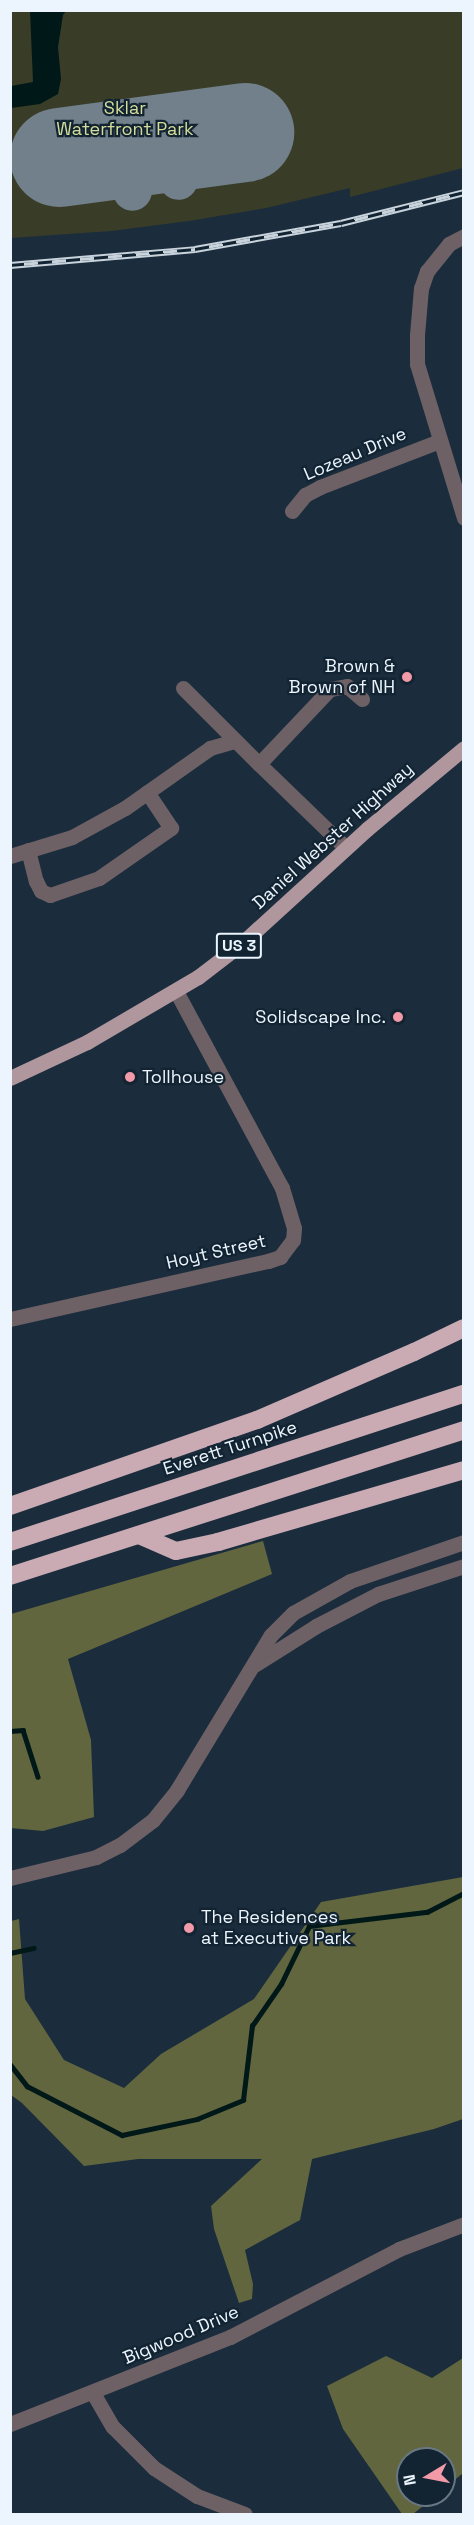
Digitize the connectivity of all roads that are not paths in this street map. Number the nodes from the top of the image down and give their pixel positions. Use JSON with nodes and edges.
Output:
{"nodes":[{"id":1,"x":464,"y":236,"type":"edge"},
{"id":2,"x":439,"y":441,"type":"junction"},
{"id":3,"x":292,"y":511,"type":"dead end"},
{"id":4,"x":464,"y":518,"type":"edge"},
{"id":5,"x":183,"y":688,"type":"dead end"},
{"id":6,"x":362,"y":699,"type":"dead end"},
{"id":7,"x":234,"y":741,"type":"junction"},
{"id":8,"x":464,"y":748,"type":"edge"},
{"id":9,"x":259,"y":764,"type":"junction"},
{"id":10,"x":147,"y":792,"type":"junction"},
{"id":11,"x":346,"y":848,"type":"junction"},
{"id":12,"x":28,"y":850,"type":"junction"},
{"id":13,"x":10,"y":856,"type":"edge"},
{"id":14,"x":176,"y":991,"type":"junction"},
{"id":15,"x":10,"y":1078,"type":"edge"},
{"id":16,"x":10,"y":1319,"type":"edge"},
{"id":17,"x":464,"y":1328,"type":"edge"},
{"id":18,"x":464,"y":1394,"type":"edge"},
{"id":19,"x":464,"y":1430,"type":"edge"},
{"id":20,"x":464,"y":1470,"type":"edge"},
{"id":21,"x":10,"y":1506,"type":"edge"},
{"id":22,"x":139,"y":1535,"type":"junction"},
{"id":23,"x":10,"y":1542,"type":"edge"},
{"id":24,"x":464,"y":1542,"type":"edge"},
{"id":25,"x":464,"y":1566,"type":"edge"},
{"id":26,"x":10,"y":1576,"type":"edge"},
{"id":27,"x":256,"y":1664,"type":"junction"},
{"id":28,"x":10,"y":1878,"type":"edge"},
{"id":29,"x":464,"y":2224,"type":"edge"},
{"id":30,"x":93,"y":2394,"type":"junction"},
{"id":31,"x":10,"y":2424,"type":"edge"},
{"id":32,"x":245,"y":2514,"type":"edge"}],
"edges":[{"from":1,"to":2,"type":"street"},
{"from":2,"to":3,"type":"street","name":"Lozeau Drive"},
{"from":2,"to":4,"type":"street"},
{"from":5,"to":7,"type":"street"},
{"from":6,"to":9,"type":"street"},
{"from":7,"to":9,"type":"street"},
{"from":7,"to":10,"type":"street"},
{"from":8,"to":11,"type":"main road","name":"Daniel Webster Highway","number":"US 3"},
{"from":9,"to":11,"type":"street"},
{"from":10,"to":12,"type":"street"},
{"from":10,"to":12,"type":"street"},
{"from":11,"to":14,"type":"main road","name":"Daniel Webster Highway","number":"US 3"},
{"from":12,"to":13,"type":"street"},
{"from":14,"to":15,"type":"main road","name":"Daniel Webster Highway","number":"US 3"},
{"from":14,"to":16,"type":"street","name":"Hoyt Street"},
{"from":17,"to":21,"type":"highway"},
{"from":18,"to":23,"type":"highway","name":"Everett Turnpike"},
{"from":19,"to":22,"type":"highway"},
{"from":20,"to":22,"type":"highway"},
{"from":22,"to":26,"type":"highway"},
{"from":24,"to":27,"type":"street"},
{"from":25,"to":27,"type":"street"},
{"from":27,"to":28,"type":"street"},
{"from":29,"to":30,"type":"street","name":"Bigwood Drive"},
{"from":30,"to":31,"type":"street","name":"Bigwood Drive"},
{"from":30,"to":32,"type":"street"}]}
